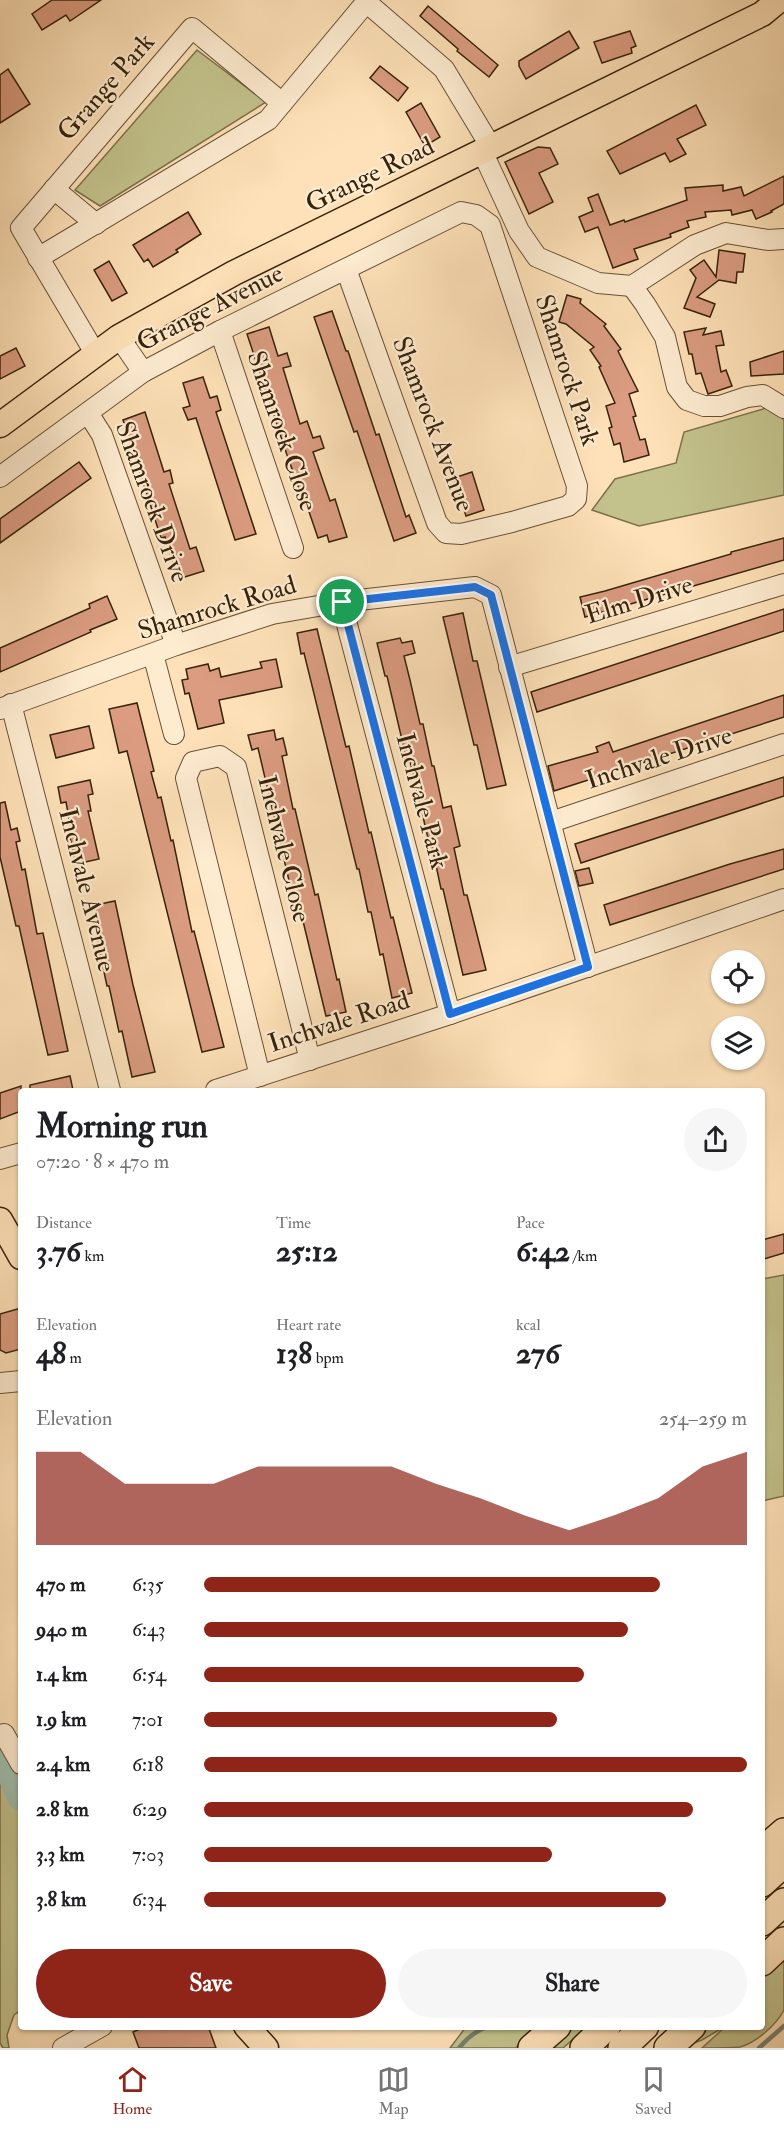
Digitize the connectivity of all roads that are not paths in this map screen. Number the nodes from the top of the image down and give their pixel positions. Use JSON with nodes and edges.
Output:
{"nodes":[{"id":1,"x":779,"y":0,"type":"edge"},
{"id":2,"x":367,"y":1,"type":"edge"},
{"id":3,"x":282,"y":104,"type":"junction"},
{"id":4,"x":487,"y":149,"type":"junction"},
{"id":5,"x":54,"y":189,"type":"junction"},
{"id":6,"x":461,"y":212,"type":"joint"},
{"id":7,"x":96,"y":224,"type":"junction"},
{"id":8,"x":784,"y":239,"type":"edge"},
{"id":9,"x":38,"y":258,"type":"junction"},
{"id":10,"x":346,"y":269,"type":"junction"},
{"id":11,"x":632,"y":286,"type":"junction"},
{"id":12,"x":219,"y":331,"type":"junction"},
{"id":13,"x":119,"y":337,"type":"junction"},
{"id":14,"x":95,"y":353,"type":"junction"},
{"id":15,"x":143,"y":372,"type":"junction"},
{"id":16,"x":784,"y":408,"type":"edge"},
{"id":17,"x":88,"y":413,"type":"junction"},
{"id":18,"x":0,"y":425,"type":"edge"},
{"id":19,"x":0,"y":477,"type":"edge"},
{"id":20,"x":512,"y":522,"type":"joint"},
{"id":21,"x":293,"y":548,"type":"dead end"},
{"id":22,"x":784,"y":584,"type":"edge"},
{"id":23,"x":342,"y":602,"type":"junction"},
{"id":24,"x":176,"y":645,"type":"junction"},
{"id":25,"x":153,"y":654,"type":"junction"},
{"id":26,"x":509,"y":667,"type":"junction"},
{"id":27,"x":6,"y":706,"type":"edge"},
{"id":28,"x":174,"y":734,"type":"dead end"},
{"id":29,"x":784,"y":744,"type":"edge"},
{"id":30,"x":551,"y":822,"type":"junction"},
{"id":31,"x":784,"y":899,"type":"edge"},
{"id":32,"x":588,"y":967,"type":"junction"},
{"id":33,"x":450,"y":1014,"type":"junction"},
{"id":34,"x":310,"y":1060,"type":"junction"},
{"id":35,"x":260,"y":1076,"type":"junction"},
{"id":36,"x":109,"y":1088,"type":"edge"},
{"id":37,"x":222,"y":1088,"type":"edge"},
{"id":38,"x":18,"y":1154,"type":"edge"},
{"id":39,"x":0,"y":1159,"type":"edge"},
{"id":40,"x":0,"y":1220,"type":"edge"},
{"id":41,"x":18,"y":1252,"type":"edge"},
{"id":42,"x":18,"y":1381,"type":"edge"},
{"id":43,"x":0,"y":1383,"type":"edge"},
{"id":44,"x":4,"y":1734,"type":"dead end"},
{"id":45,"x":18,"y":1759,"type":"edge"},
{"id":46,"x":784,"y":1832,"type":"edge"},
{"id":47,"x":765,"y":1848,"type":"edge"},
{"id":48,"x":784,"y":1863,"type":"edge"},
{"id":49,"x":765,"y":1881,"type":"edge"},
{"id":50,"x":784,"y":1902,"type":"edge"},
{"id":51,"x":765,"y":1919,"type":"edge"},
{"id":52,"x":784,"y":1941,"type":"edge"},
{"id":53,"x":765,"y":1959,"type":"edge"},
{"id":54,"x":92,"y":2030,"type":"edge"},
{"id":55,"x":250,"y":2030,"type":"edge"},
{"id":56,"x":552,"y":2030,"type":"edge"},
{"id":57,"x":603,"y":2030,"type":"edge"},
{"id":58,"x":641,"y":2030,"type":"edge"},
{"id":59,"x":688,"y":2030,"type":"edge"},
{"id":60,"x":63,"y":2048,"type":"edge"},
{"id":61,"x":266,"y":2048,"type":"edge"},
{"id":62,"x":532,"y":2048,"type":"edge"},
{"id":63,"x":584,"y":2048,"type":"edge"},
{"id":64,"x":621,"y":2048,"type":"edge"},
{"id":65,"x":668,"y":2048,"type":"edge"}],
"edges":[{"from":1,"to":4,"type":"main road","name":"Grange Road"},
{"from":2,"to":3,"type":"street"},
{"from":2,"to":4,"type":"street"},
{"from":3,"to":5,"type":"street","name":"Grange Park"},
{"from":3,"to":7,"type":"street"},
{"from":4,"to":11,"type":"street"},
{"from":4,"to":13,"type":"main road","name":"Grange Road"},
{"from":5,"to":7,"type":"street"},
{"from":5,"to":9,"type":"street","name":"Grange Park"},
{"from":6,"to":10,"type":"street","name":"Grange Avenue"},
{"from":6,"to":20,"type":"street","name":"Shamrock Park"},
{"from":7,"to":9,"type":"street"},
{"from":8,"to":11,"type":"street"},
{"from":9,"to":14,"type":"street","name":"Grange Park"},
{"from":10,"to":12,"type":"street","name":"Grange Avenue"},
{"from":10,"to":20,"type":"street","name":"Shamrock Avenue"},
{"from":11,"to":16,"type":"street"},
{"from":12,"to":15,"type":"street","name":"Grange Avenue"},
{"from":12,"to":21,"type":"street","name":"Shamrock Close"},
{"from":13,"to":14,"type":"main road","name":"Grange Road"},
{"from":13,"to":15,"type":"street"},
{"from":14,"to":18,"type":"main road","name":"Grange Road"},
{"from":15,"to":17,"type":"street","name":"Grange Avenue"},
{"from":17,"to":19,"type":"street","name":"Grange Avenue"},
{"from":17,"to":24,"type":"street","name":"Shamrock Drive"},
{"from":22,"to":26,"type":"street","name":"Elm Drive"},
{"from":23,"to":24,"type":"street","name":"Shamrock Road"},
{"from":23,"to":26,"type":"street","name":"Shamrock Road"},
{"from":23,"to":33,"type":"street","name":"Inchvale Park"},
{"from":24,"to":25,"type":"street","name":"Shamrock Road"},
{"from":25,"to":27,"type":"street","name":"Shamrock Road"},
{"from":25,"to":28,"type":"street"},
{"from":26,"to":30,"type":"street"},
{"from":27,"to":36,"type":"street","name":"Inchvale Avenue"},
{"from":29,"to":30,"type":"street","name":"Inchvale Drive"},
{"from":30,"to":32,"type":"street"},
{"from":31,"to":32,"type":"street","name":"Inchvale Road"},
{"from":32,"to":33,"type":"street","name":"Inchvale Road"},
{"from":33,"to":34,"type":"street","name":"Inchvale Road"},
{"from":34,"to":35,"type":"street","name":"Inchvale Road"},
{"from":34,"to":35,"type":"street","name":"Inchvale Close"},
{"from":35,"to":37,"type":"street","name":"Inchvale Road"},
{"from":38,"to":39,"type":"street"},
{"from":40,"to":41,"type":"main road"},
{"from":42,"to":43,"type":"street"},
{"from":44,"to":45,"type":"street"},
{"from":46,"to":47,"type":"highway"},
{"from":48,"to":49,"type":"highway"},
{"from":50,"to":51,"type":"highway"},
{"from":52,"to":53,"type":"highway"},
{"from":54,"to":60,"type":"street"},
{"from":55,"to":61,"type":"main road"},
{"from":56,"to":62,"type":"highway"},
{"from":57,"to":63,"type":"highway"},
{"from":58,"to":64,"type":"highway"},
{"from":59,"to":65,"type":"highway"}]}
